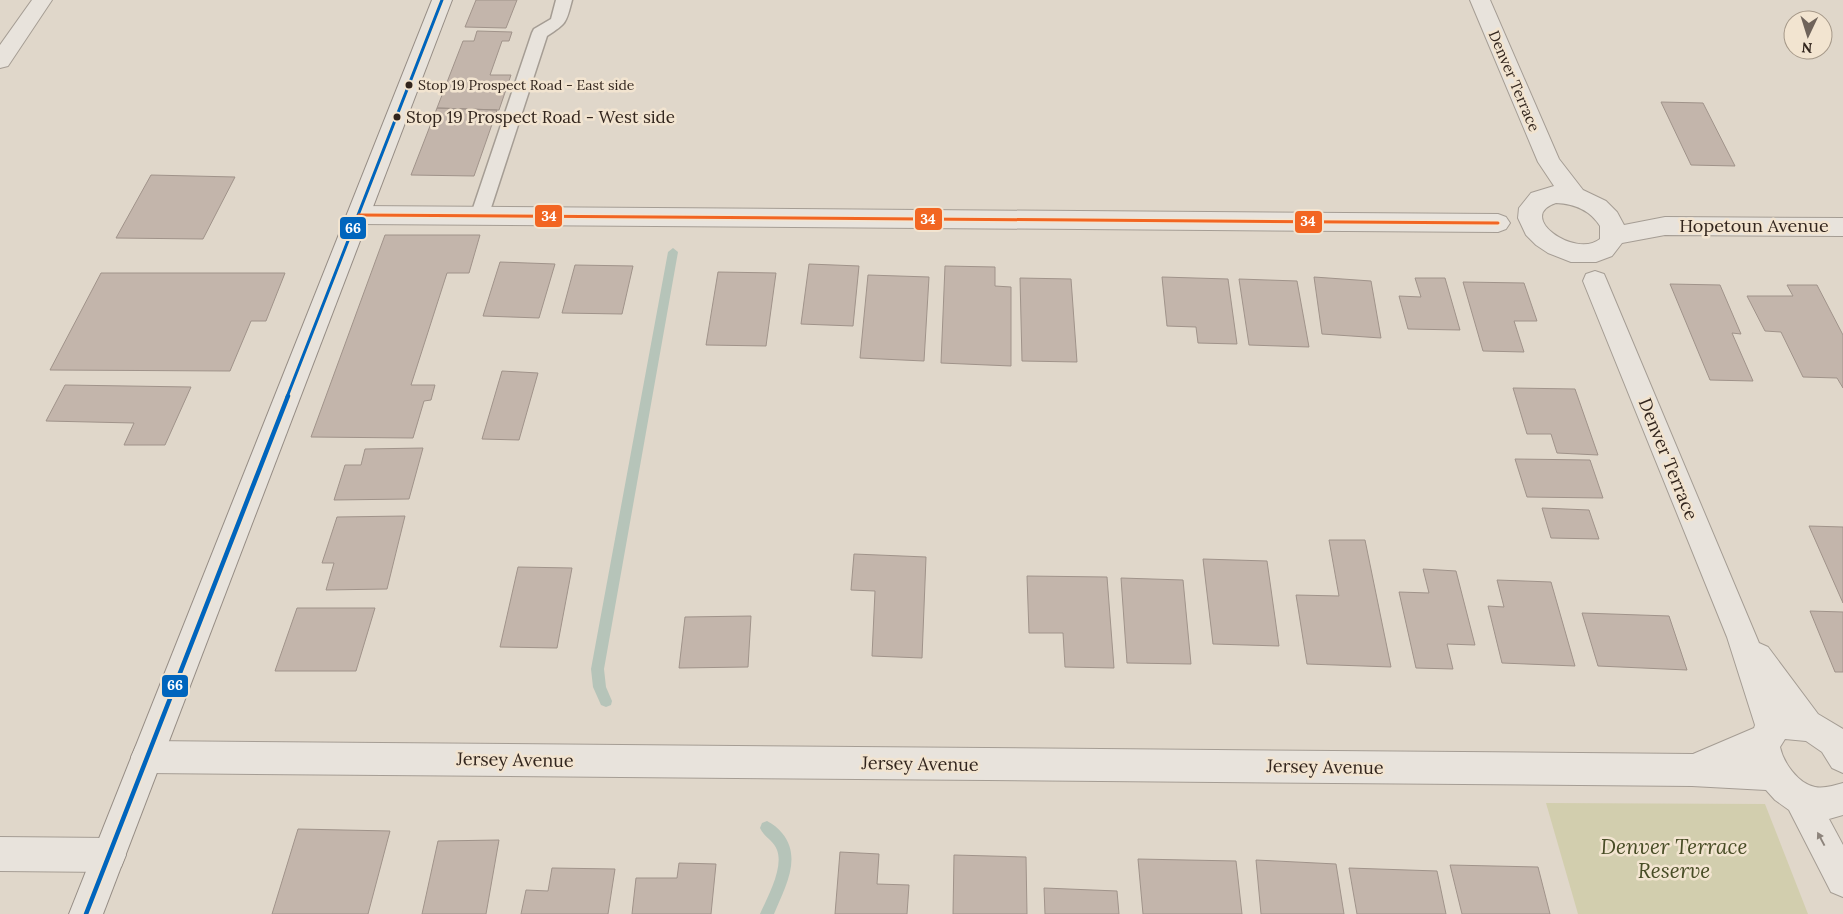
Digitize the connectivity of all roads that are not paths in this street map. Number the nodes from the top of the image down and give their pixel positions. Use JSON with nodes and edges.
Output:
{"nodes":[{"id":1,"x":42,"y":0,"type":"edge"},
{"id":2,"x":442,"y":0,"type":"edge"},
{"id":3,"x":564,"y":0,"type":"edge"},
{"id":4,"x":1480,"y":0,"type":"edge"},
{"id":5,"x":0,"y":61,"type":"edge"},
{"id":6,"x":1549,"y":162,"type":"junction"},
{"id":7,"x":1575,"y":197,"type":"junction"},
{"id":8,"x":1539,"y":202,"type":"junction"},
{"id":9,"x":1601,"y":210,"type":"junction"},
{"id":10,"x":480,"y":214,"type":"junction"},
{"id":11,"x":359,"y":215,"type":"junction"},
{"id":12,"x":1498,"y":223,"type":"junction"},
{"id":13,"x":1665,"y":226,"type":"junction"},
{"id":14,"x":1843,"y":227,"type":"edge"},
{"id":15,"x":1542,"y":238,"type":"junction"},
{"id":16,"x":1608,"y":244,"type":"junction"},
{"id":17,"x":1568,"y":252,"type":"junction"},
{"id":18,"x":1595,"y":281,"type":"junction"},
{"id":19,"x":1742,"y":637,"type":"junction"},
{"id":20,"x":1806,"y":724,"type":"junction"},
{"id":21,"x":1768,"y":734,"type":"junction"},
{"id":22,"x":1840,"y":748,"type":"edge"},
{"id":23,"x":147,"y":757,"type":"junction"},
{"id":24,"x":1692,"y":770,"type":"junction"},
{"id":25,"x":1773,"y":774,"type":"junction"},
{"id":26,"x":1800,"y":798,"type":"junction"},
{"id":27,"x":1843,"y":799,"type":"edge"},
{"id":28,"x":0,"y":854,"type":"edge"},
{"id":29,"x":109,"y":855,"type":"junction"},
{"id":30,"x":1843,"y":880,"type":"edge"},
{"id":31,"x":86,"y":914,"type":"edge"}],
"edges":[{"from":1,"to":5,"type":"street"},
{"from":2,"to":11,"type":"street"},
{"from":3,"to":10,"type":"lane"},
{"from":4,"to":6,"type":"street","name":"Denver Terrace"},
{"from":6,"to":7,"type":"street","name":"Denver Terrace"},
{"from":6,"to":8,"type":"street","name":"Denver Terrace"},
{"from":7,"to":8,"type":"street"},
{"from":7,"to":9,"type":"street"},
{"from":8,"to":12,"type":"street"},
{"from":8,"to":15,"type":"street"},
{"from":9,"to":13,"type":"street","name":"Hopetoun Avenue"},
{"from":9,"to":16,"type":"street"},
{"from":10,"to":11,"type":"street"},
{"from":10,"to":12,"type":"street"},
{"from":11,"to":23,"type":"street"},
{"from":12,"to":15,"type":"street"},
{"from":13,"to":14,"type":"street","name":"Hopetoun Avenue"},
{"from":13,"to":16,"type":"street","name":"Hopetoun Avenue"},
{"from":15,"to":17,"type":"street"},
{"from":16,"to":17,"type":"street"},
{"from":16,"to":18,"type":"street"},
{"from":17,"to":18,"type":"street","name":"Denver Terrace"},
{"from":18,"to":19,"type":"street","name":"Denver Terrace"},
{"from":19,"to":20,"type":"street","name":"Denver Terrace"},
{"from":19,"to":21,"type":"street","name":"Denver Terrace"},
{"from":20,"to":21,"type":"street","name":"Jersey Avenue"},
{"from":20,"to":22,"type":"street"},
{"from":21,"to":24,"type":"street","name":"Jersey Avenue"},
{"from":21,"to":25,"type":"street","name":"Denver Terrace"},
{"from":23,"to":24,"type":"street","name":"Jersey Avenue"},
{"from":23,"to":29,"type":"street"},
{"from":24,"to":25,"type":"street","name":"Jersey Avenue"},
{"from":25,"to":26,"type":"street"},
{"from":26,"to":27,"type":"street"},
{"from":30,"to":26,"type":"street","one_way":true},
{"from":28,"to":29,"type":"street"},
{"from":29,"to":31,"type":"street"}]}
